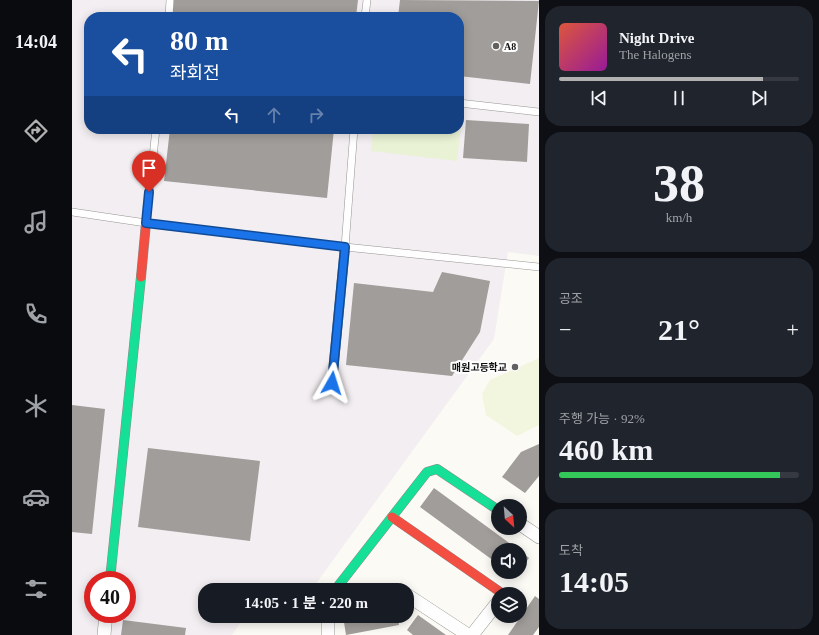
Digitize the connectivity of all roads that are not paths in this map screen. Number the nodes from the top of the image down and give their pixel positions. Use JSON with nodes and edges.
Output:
{"nodes":[{"id":1,"x":170,"y":0,"type":"edge"},
{"id":2,"x":367,"y":0,"type":"edge"},
{"id":3,"x":169,"y":12,"type":"edge"},
{"id":4,"x":366,"y":12,"type":"edge"},
{"id":5,"x":464,"y":104,"type":"edge"},
{"id":6,"x":539,"y":112,"type":"edge"},
{"id":7,"x":155,"y":134,"type":"edge"},
{"id":8,"x":354,"y":134,"type":"edge"},
{"id":9,"x":72,"y":212,"type":"edge"},
{"id":10,"x":146,"y":223,"type":"junction"},
{"id":11,"x":345,"y":247,"type":"junction"},
{"id":12,"x":539,"y":267,"type":"edge"},
{"id":13,"x":332,"y":383,"type":"dead end"},
{"id":14,"x":491,"y":505,"type":"edge"},
{"id":15,"x":392,"y":517,"type":"junction"},
{"id":16,"x":527,"y":529,"type":"edge"},
{"id":17,"x":539,"y":537,"type":"edge"},
{"id":18,"x":111,"y":571,"type":"edge"},
{"id":19,"x":340,"y":583,"type":"edge"},
{"id":20,"x":493,"y":587,"type":"edge"},
{"id":21,"x":414,"y":600,"type":"edge"},
{"id":22,"x":491,"y":611,"type":"edge"},
{"id":23,"x":105,"y":623,"type":"edge"},
{"id":24,"x":328,"y":623,"type":"edge"},
{"id":25,"x":104,"y":635,"type":"edge"},
{"id":26,"x":328,"y":635,"type":"edge"},
{"id":27,"x":468,"y":635,"type":"edge"},
{"id":28,"x":472,"y":635,"type":"edge"}],
"edges":[{"from":1,"to":3,"type":"lane"},
{"from":2,"to":4,"type":"lane"},
{"from":5,"to":6,"type":"lane"},
{"from":7,"to":10,"type":"lane"},
{"from":8,"to":11,"type":"lane"},
{"from":9,"to":10,"type":"lane"},
{"from":10,"to":11,"type":"lane"},
{"from":10,"to":18,"type":"street"},
{"from":11,"to":12,"type":"lane"},
{"from":11,"to":13,"type":"street"},
{"from":14,"to":15,"type":"street"},
{"from":15,"to":19,"type":"street"},
{"from":15,"to":20,"type":"street"},
{"from":16,"to":17,"type":"street"},
{"from":21,"to":27,"type":"street"},
{"from":22,"to":28,"type":"street"},
{"from":23,"to":25,"type":"street"},
{"from":24,"to":26,"type":"street"}]}
